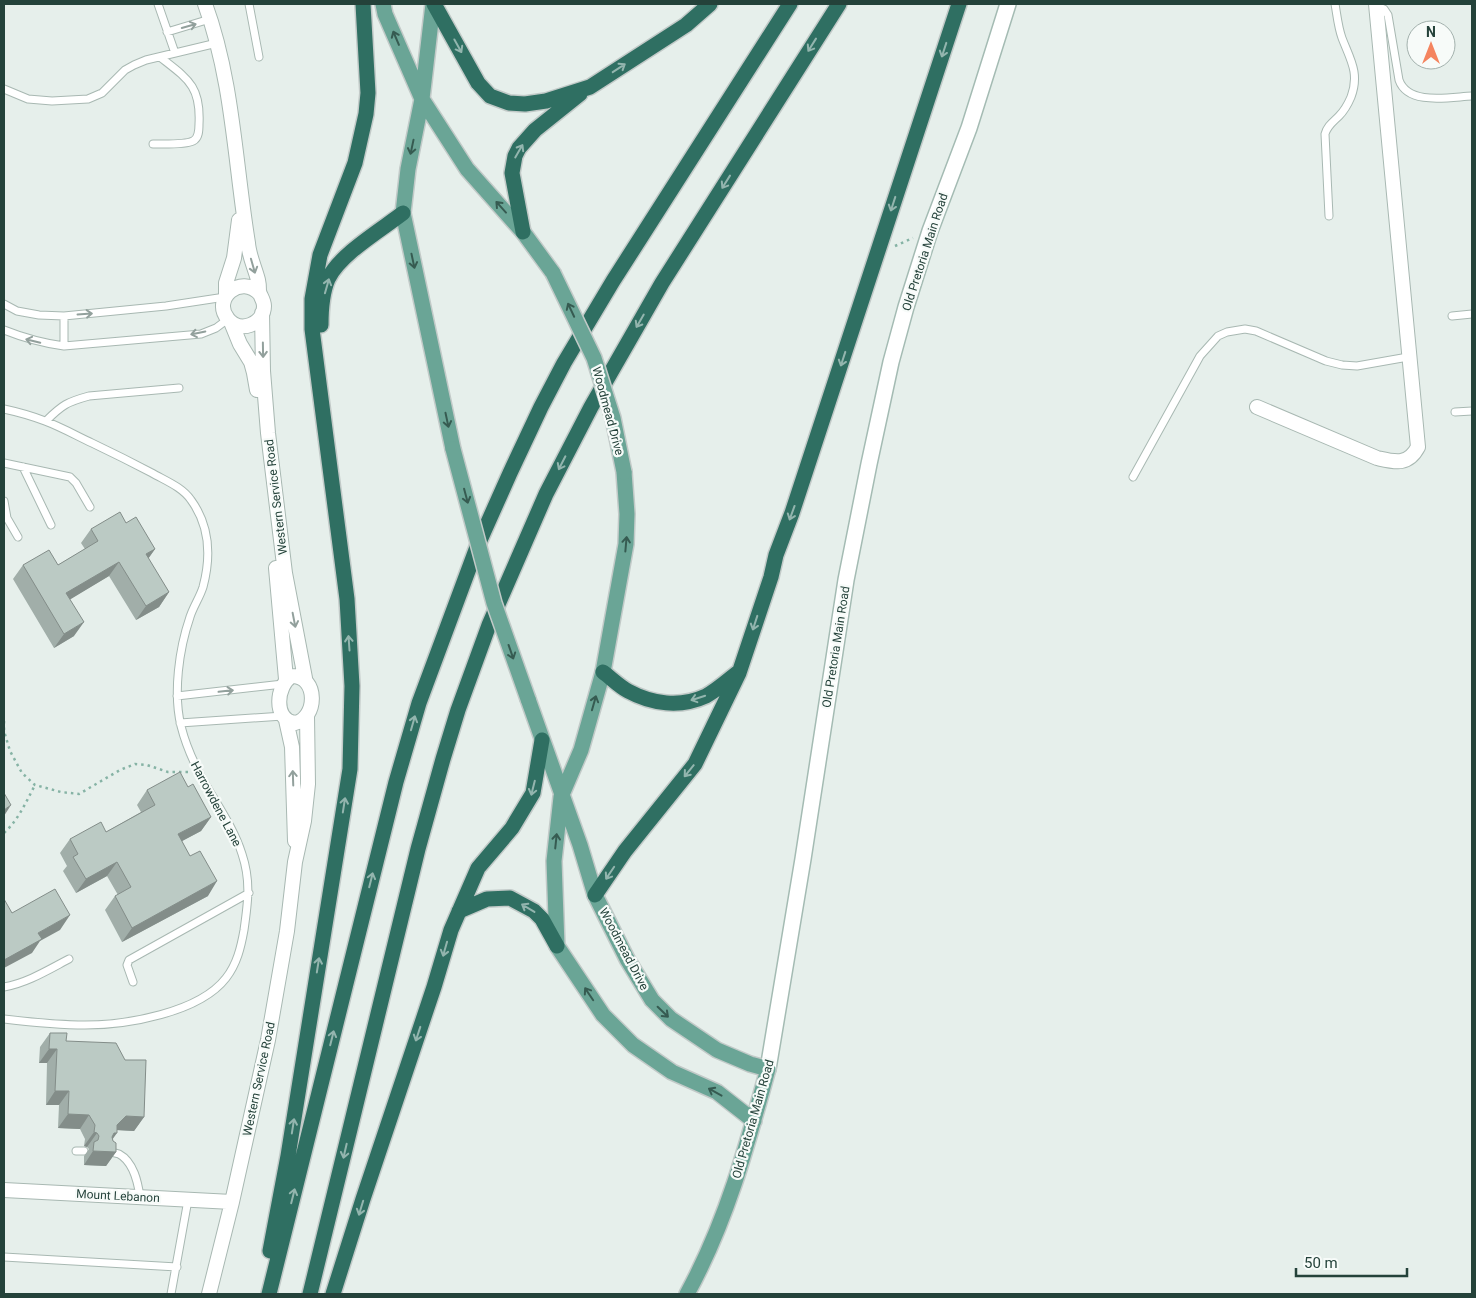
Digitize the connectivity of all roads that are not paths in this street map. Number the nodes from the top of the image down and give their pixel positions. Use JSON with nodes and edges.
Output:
{"nodes":[{"id":1,"x":158,"y":4,"type":"edge"},
{"id":2,"x":205,"y":4,"type":"edge"},
{"id":3,"x":249,"y":4,"type":"edge"},
{"id":4,"x":362,"y":4,"type":"edge"},
{"id":5,"x":383,"y":4,"type":"edge"},
{"id":6,"x":434,"y":4,"type":"edge"},
{"id":7,"x":710,"y":4,"type":"edge"},
{"id":8,"x":790,"y":4,"type":"edge"},
{"id":9,"x":838,"y":4,"type":"edge"},
{"id":10,"x":959,"y":4,"type":"edge"},
{"id":11,"x":1008,"y":4,"type":"edge"},
{"id":12,"x":1335,"y":4,"type":"edge"},
{"id":13,"x":1376,"y":5,"type":"edge"},
{"id":14,"x":210,"y":19,"type":"junction"},
{"id":15,"x":167,"y":32,"type":"junction"},
{"id":16,"x":217,"y":43,"type":"junction"},
{"id":17,"x":175,"y":53,"type":"junction"},
{"id":18,"x":160,"y":57,"type":"junction"},
{"id":19,"x":259,"y":57,"type":"dead end"},
{"id":20,"x":590,"y":87,"type":"junction"},
{"id":21,"x":4,"y":89,"type":"edge"},
{"id":22,"x":1472,"y":96,"type":"edge"},
{"id":23,"x":422,"y":99,"type":"junction"},
{"id":24,"x":153,"y":144,"type":"dead end"},
{"id":25,"x":241,"y":203,"type":"junction"},
{"id":26,"x":403,"y":213,"type":"junction"},
{"id":27,"x":1329,"y":216,"type":"dead end"},
{"id":28,"x":523,"y":232,"type":"junction"},
{"id":29,"x":260,"y":294,"type":"junction"},
{"id":30,"x":226,"y":296,"type":"junction"},
{"id":31,"x":4,"y":304,"type":"edge"},
{"id":32,"x":262,"y":313,"type":"junction"},
{"id":33,"x":1472,"y":314,"type":"edge"},
{"id":34,"x":64,"y":316,"type":"junction"},
{"id":35,"x":1452,"y":316,"type":"dead end"},
{"id":36,"x":229,"y":321,"type":"junction"},
{"id":37,"x":4,"y":330,"type":"edge"},
{"id":38,"x":64,"y":346,"type":"junction"},
{"id":39,"x":1408,"y":357,"type":"junction"},
{"id":40,"x":318,"y":369,"type":"junction"},
{"id":41,"x":179,"y":388,"type":"dead end"},
{"id":42,"x":1257,"y":407,"type":"dead end"},
{"id":43,"x":4,"y":409,"type":"edge"},
{"id":44,"x":1472,"y":411,"type":"edge"},
{"id":45,"x":1454,"y":412,"type":"dead end"},
{"id":46,"x":46,"y":421,"type":"junction"},
{"id":47,"x":4,"y":463,"type":"edge"},
{"id":48,"x":23,"y":467,"type":"junction"},
{"id":49,"x":1133,"y":477,"type":"dead end"},
{"id":50,"x":4,"y":501,"type":"edge"},
{"id":51,"x":90,"y":507,"type":"dead end"},
{"id":52,"x":51,"y":525,"type":"dead end"},
{"id":53,"x":18,"y":537,"type":"dead end"},
{"id":54,"x":603,"y":672,"type":"junction"},
{"id":55,"x":738,"y":673,"type":"junction"},
{"id":56,"x":305,"y":678,"type":"junction"},
{"id":57,"x":285,"y":681,"type":"junction"},
{"id":58,"x":177,"y":696,"type":"junction"},
{"id":59,"x":307,"y":716,"type":"junction"},
{"id":60,"x":284,"y":718,"type":"junction"},
{"id":61,"x":180,"y":723,"type":"junction"},
{"id":62,"x":542,"y":740,"type":"junction"},
{"id":63,"x":561,"y":796,"type":"junction"},
{"id":64,"x":295,"y":862,"type":"junction"},
{"id":65,"x":249,"y":893,"type":"junction"},
{"id":66,"x":595,"y":895,"type":"junction"},
{"id":67,"x":459,"y":911,"type":"junction"},
{"id":68,"x":557,"y":946,"type":"junction"},
{"id":69,"x":69,"y":959,"type":"dead end"},
{"id":70,"x":133,"y":982,"type":"dead end"},
{"id":71,"x":4,"y":988,"type":"edge"},
{"id":72,"x":4,"y":1019,"type":"edge"},
{"id":73,"x":768,"y":1069,"type":"junction"},
{"id":74,"x":754,"y":1120,"type":"junction"},
{"id":75,"x":76,"y":1151,"type":"dead end"},
{"id":76,"x":84,"y":1151,"type":"dead end"},
{"id":77,"x":107,"y":1152,"type":"edge"},
{"id":78,"x":4,"y":1190,"type":"edge"},
{"id":79,"x":140,"y":1197,"type":"junction"},
{"id":80,"x":188,"y":1200,"type":"junction"},
{"id":81,"x":232,"y":1202,"type":"junction"},
{"id":82,"x":4,"y":1257,"type":"edge"},
{"id":83,"x":177,"y":1267,"type":"junction"},
{"id":84,"x":171,"y":1294,"type":"edge"},
{"id":85,"x":209,"y":1294,"type":"edge"},
{"id":86,"x":262,"y":1294,"type":"edge"},
{"id":87,"x":269,"y":1294,"type":"edge"},
{"id":88,"x":310,"y":1294,"type":"edge"},
{"id":89,"x":333,"y":1294,"type":"edge"},
{"id":90,"x":688,"y":1294,"type":"edge"}],
"edges":[{"from":1,"to":15,"type":"lane"},
{"from":2,"to":14,"type":"street"},
{"from":3,"to":19,"type":"lane"},
{"from":4,"to":40,"type":"highway"},
{"from":23,"to":5,"type":"main road","name":"Woodmead Drive","one_way":true},
{"from":6,"to":20,"type":"highway","one_way":true},
{"from":6,"to":23,"type":"main road","name":"Woodmead Drive"},
{"from":20,"to":7,"type":"highway","one_way":true},
{"from":87,"to":8,"type":"highway","one_way":true},
{"from":9,"to":88,"type":"highway","one_way":true},
{"from":10,"to":55,"type":"highway","one_way":true},
{"from":11,"to":73,"type":"main road","name":"Old Pretoria Main Road"},
{"from":12,"to":27,"type":"lane"},
{"from":13,"to":22,"type":"lane"},
{"from":13,"to":39,"type":"street"},
{"from":15,"to":14,"type":"lane","one_way":true},
{"from":14,"to":16,"type":"street"},
{"from":15,"to":17,"type":"lane"},
{"from":16,"to":17,"type":"lane"},
{"from":16,"to":25,"type":"street"},
{"from":17,"to":18,"type":"lane"},
{"from":18,"to":21,"type":"lane"},
{"from":18,"to":24,"type":"lane"},
{"from":28,"to":20,"type":"highway","one_way":true},
{"from":23,"to":26,"type":"main road","name":"Woodmead Drive","one_way":true},
{"from":28,"to":23,"type":"main road","name":"Woodmead Drive","one_way":true},
{"from":25,"to":29,"type":"street","one_way":true},
{"from":25,"to":30,"type":"street"},
{"from":40,"to":26,"type":"highway","one_way":true},
{"from":26,"to":62,"type":"main road","name":"Woodmead Drive","one_way":true,"bridge":true},
{"from":54,"to":28,"type":"main road","name":"Woodmead Drive","one_way":true,"bridge":true},
{"from":29,"to":30,"type":"street"},
{"from":29,"to":32,"type":"street"},
{"from":34,"to":30,"type":"lane","one_way":true},
{"from":30,"to":36,"type":"street"},
{"from":31,"to":34,"type":"lane"},
{"from":32,"to":36,"type":"street"},
{"from":32,"to":56,"type":"street","name":"Western Service Road","one_way":true},
{"from":33,"to":35,"type":"lane"},
{"from":34,"to":38,"type":"lane"},
{"from":36,"to":38,"type":"lane","one_way":true},
{"from":36,"to":57,"type":"street","name":"Western Service Road"},
{"from":38,"to":37,"type":"lane","one_way":true},
{"from":39,"to":42,"type":"street"},
{"from":39,"to":49,"type":"lane"},
{"from":86,"to":40,"type":"highway","one_way":true},
{"from":41,"to":46,"type":"lane"},
{"from":43,"to":46,"type":"lane","name":"Harrowdene Lane"},
{"from":44,"to":45,"type":"lane"},
{"from":46,"to":58,"type":"lane","name":"Harrowdene Lane"},
{"from":47,"to":48,"type":"lane"},
{"from":48,"to":51,"type":"lane"},
{"from":48,"to":52,"type":"lane"},
{"from":50,"to":53,"type":"lane"},
{"from":55,"to":54,"type":"highway","one_way":true},
{"from":63,"to":54,"type":"main road","name":"Woodmead Drive","one_way":true},
{"from":55,"to":66,"type":"highway","one_way":true},
{"from":56,"to":57,"type":"street"},
{"from":56,"to":59,"type":"street"},
{"from":58,"to":57,"type":"lane","one_way":true},
{"from":57,"to":60,"type":"street"},
{"from":58,"to":61,"type":"lane","name":"Harrowdene Lane"},
{"from":59,"to":60,"type":"street"},
{"from":59,"to":64,"type":"street","name":"Western Service Road"},
{"from":60,"to":61,"type":"lane"},
{"from":64,"to":60,"type":"street","name":"Western Service Road","one_way":true},
{"from":61,"to":65,"type":"lane","name":"Harrowdene Lane"},
{"from":62,"to":63,"type":"main road","name":"Woodmead Drive"},
{"from":62,"to":67,"type":"highway","one_way":true},
{"from":63,"to":66,"type":"main road","name":"Woodmead Drive"},
{"from":68,"to":63,"type":"main road","name":"Woodmead Drive","one_way":true},
{"from":64,"to":81,"type":"street","name":"Western Service Road"},
{"from":65,"to":70,"type":"lane"},
{"from":65,"to":72,"type":"lane","name":"Harrowdene Lane"},
{"from":66,"to":73,"type":"main road","name":"Woodmead Drive","one_way":true},
{"from":68,"to":67,"type":"highway","one_way":true},
{"from":67,"to":89,"type":"highway","one_way":true},
{"from":74,"to":68,"type":"main road","one_way":true},
{"from":69,"to":71,"type":"lane"},
{"from":73,"to":74,"type":"main road","name":"Old Pretoria Main Road"},
{"from":74,"to":90,"type":"main road","name":"Old Pretoria Main Road"},
{"from":75,"to":76,"type":"lane"},
{"from":77,"to":79,"type":"lane"},
{"from":78,"to":79,"type":"street","name":"Mount Lebanon"},
{"from":79,"to":80,"type":"street","name":"Mount Lebanon"},
{"from":80,"to":81,"type":"street","name":"Mount Lebanon"},
{"from":80,"to":83,"type":"lane"},
{"from":81,"to":85,"type":"street","name":"Western Service Road"},
{"from":82,"to":83,"type":"lane"},
{"from":83,"to":84,"type":"lane"}]}
